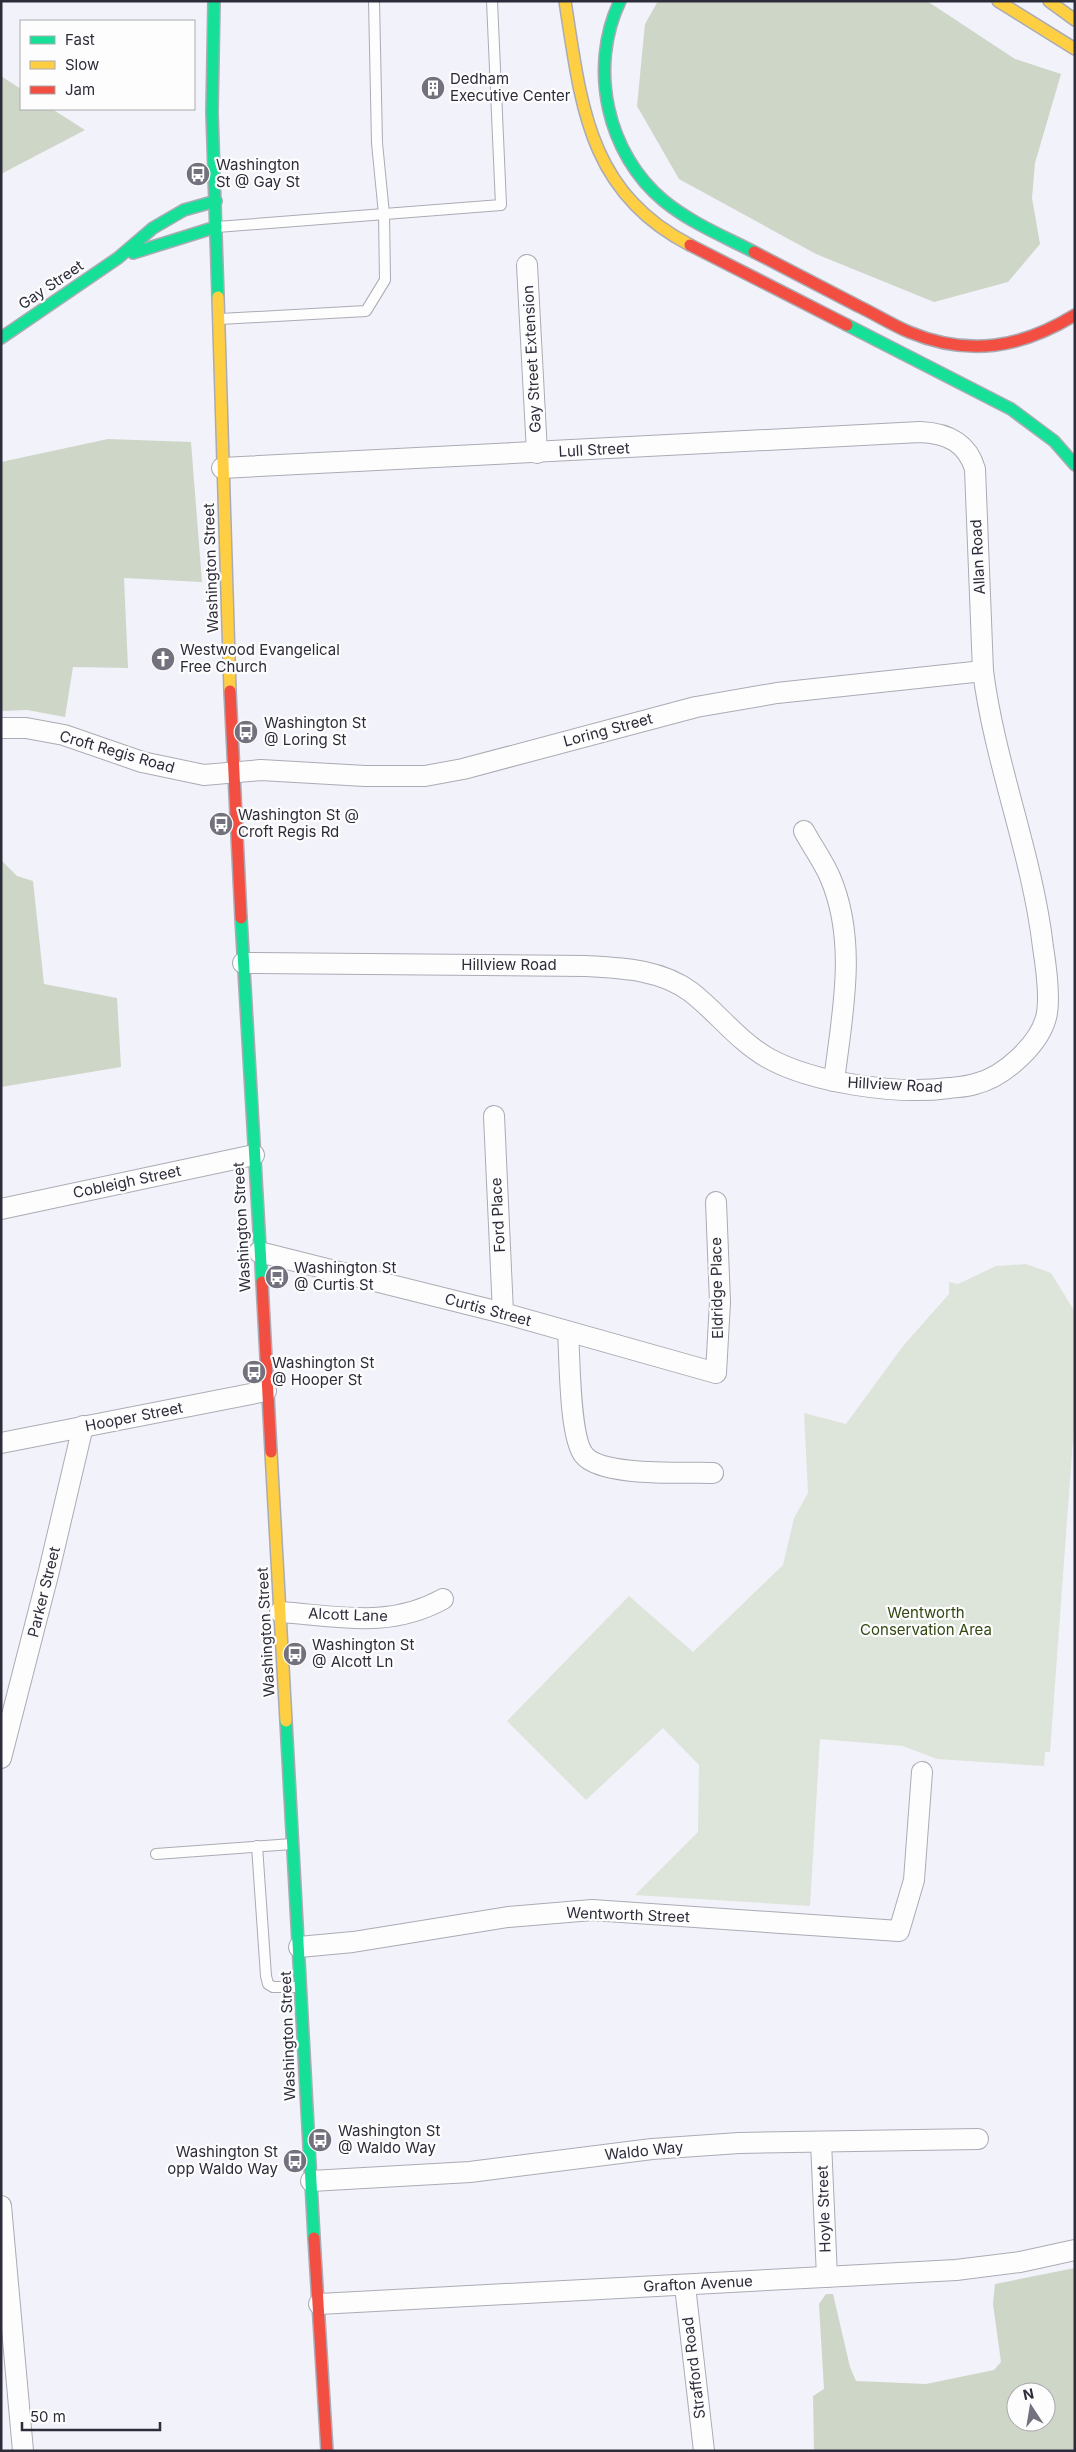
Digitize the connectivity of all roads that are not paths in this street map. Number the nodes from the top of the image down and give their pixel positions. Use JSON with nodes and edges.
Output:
{"nodes":[{"id":1,"x":214,"y":1,"type":"edge"},
{"id":2,"x":374,"y":1,"type":"edge"},
{"id":3,"x":492,"y":1,"type":"edge"},
{"id":4,"x":565,"y":1,"type":"edge"},
{"id":5,"x":620,"y":1,"type":"edge"},
{"id":6,"x":998,"y":1,"type":"edge"},
{"id":7,"x":1049,"y":1,"type":"edge"},
{"id":8,"x":1075,"y":20,"type":"edge"},
{"id":9,"x":1075,"y":50,"type":"edge"},
{"id":10,"x":216,"y":200,"type":"junction"},
{"id":11,"x":384,"y":214,"type":"junction"},
{"id":12,"x":216,"y":227,"type":"junction"},
{"id":13,"x":118,"y":258,"type":"junction"},
{"id":14,"x":527,"y":265,"type":"dead end"},
{"id":15,"x":1075,"y":315,"type":"edge"},
{"id":16,"x":218,"y":320,"type":"junction"},
{"id":17,"x":1,"y":338,"type":"edge"},
{"id":18,"x":963,"y":446,"type":"joint"},
{"id":19,"x":537,"y":453,"type":"junction"},
{"id":20,"x":1075,"y":465,"type":"edge"},
{"id":21,"x":222,"y":468,"type":"junction"},
{"id":22,"x":983,"y":671,"type":"junction"},
{"id":23,"x":1,"y":728,"type":"edge"},
{"id":24,"x":233,"y":773,"type":"junction"},
{"id":25,"x":804,"y":831,"type":"dead end"},
{"id":26,"x":243,"y":963,"type":"junction"},
{"id":27,"x":834,"y":1081,"type":"junction"},
{"id":28,"x":494,"y":1116,"type":"dead end"},
{"id":29,"x":254,"y":1155,"type":"junction"},
{"id":30,"x":716,"y":1202,"type":"dead end"},
{"id":31,"x":1,"y":1209,"type":"edge"},
{"id":32,"x":259,"y":1252,"type":"junction"},
{"id":33,"x":503,"y":1313,"type":"junction"},
{"id":34,"x":568,"y":1332,"type":"junction"},
{"id":35,"x":716,"y":1373,"type":"joint"},
{"id":36,"x":266,"y":1391,"type":"junction"},
{"id":37,"x":83,"y":1426,"type":"junction"},
{"id":38,"x":1,"y":1443,"type":"edge"},
{"id":39,"x":713,"y":1473,"type":"dead end"},
{"id":40,"x":443,"y":1599,"type":"dead end"},
{"id":41,"x":280,"y":1612,"type":"junction"},
{"id":42,"x":1,"y":1758,"type":"edge"},
{"id":43,"x":922,"y":1772,"type":"dead end"},
{"id":44,"x":293,"y":1844,"type":"junction"},
{"id":45,"x":257,"y":1846,"type":"junction"},
{"id":46,"x":156,"y":1854,"type":"dead end"},
{"id":47,"x":299,"y":1947,"type":"junction"},
{"id":48,"x":301,"y":1987,"type":"junction"},
{"id":49,"x":978,"y":2139,"type":"dead end"},
{"id":50,"x":821,"y":2142,"type":"junction"},
{"id":51,"x":311,"y":2181,"type":"junction"},
{"id":52,"x":1,"y":2206,"type":"edge"},
{"id":53,"x":1075,"y":2250,"type":"edge"},
{"id":54,"x":827,"y":2277,"type":"junction"},
{"id":55,"x":685,"y":2286,"type":"junction"},
{"id":56,"x":319,"y":2304,"type":"junction"},
{"id":57,"x":23,"y":2451,"type":"edge"},
{"id":58,"x":328,"y":2451,"type":"edge"},
{"id":59,"x":704,"y":2451,"type":"edge"}],
"edges":[{"from":1,"to":10,"type":"main road","name":"Washington Street"},
{"from":2,"to":11,"type":"lane"},
{"from":3,"to":11,"type":"lane"},
{"from":4,"to":20,"type":"main road"},
{"from":5,"to":15,"type":"main road"},
{"from":6,"to":9,"type":"main road"},
{"from":7,"to":8,"type":"main road"},
{"from":10,"to":12,"type":"main road","name":"Washington Street"},
{"from":10,"to":13,"type":"main road","name":"Gay Street"},
{"from":11,"to":12,"type":"lane"},
{"from":11,"to":16,"type":"lane"},
{"from":12,"to":13,"type":"main road","name":"Gay Street"},
{"from":12,"to":16,"type":"main road","name":"Washington Street"},
{"from":13,"to":17,"type":"main road","name":"Gay Street"},
{"from":14,"to":19,"type":"street","name":"Gay Street Extension"},
{"from":16,"to":21,"type":"main road","name":"Washington Street"},
{"from":18,"to":19,"type":"street","name":"Lull Street"},
{"from":18,"to":22,"type":"street","name":"Allan Road"},
{"from":19,"to":21,"type":"street","name":"Lull Street"},
{"from":21,"to":24,"type":"main road","name":"Washington Street"},
{"from":22,"to":24,"type":"street","name":"Loring Street"},
{"from":22,"to":27,"type":"street","name":"Hillview Road"},
{"from":23,"to":24,"type":"street","name":"Croft Regis Road"},
{"from":24,"to":26,"type":"main road","name":"Washington Street"},
{"from":25,"to":27,"type":"street"},
{"from":26,"to":27,"type":"street","name":"Hillview Road"},
{"from":26,"to":29,"type":"main road","name":"Washington Street"},
{"from":28,"to":33,"type":"street","name":"Ford Place"},
{"from":29,"to":31,"type":"street","name":"Cobleigh Street"},
{"from":29,"to":32,"type":"main road","name":"Washington Street"},
{"from":30,"to":35,"type":"street","name":"Eldridge Place"},
{"from":32,"to":33,"type":"street","name":"Curtis Street"},
{"from":32,"to":36,"type":"main road","name":"Washington Street"},
{"from":33,"to":34,"type":"street","name":"Curtis Street"},
{"from":34,"to":35,"type":"street","name":"Curtis Street"},
{"from":34,"to":39,"type":"street"},
{"from":36,"to":37,"type":"street","name":"Hooper Street"},
{"from":36,"to":41,"type":"main road","name":"Washington Street"},
{"from":37,"to":38,"type":"street","name":"Hooper Street"},
{"from":37,"to":42,"type":"street","name":"Parker Street"},
{"from":40,"to":41,"type":"street","name":"Alcott Lane"},
{"from":41,"to":44,"type":"main road","name":"Washington Street"},
{"from":43,"to":47,"type":"street","name":"Wentworth Street"},
{"from":44,"to":45,"type":"lane"},
{"from":44,"to":47,"type":"main road","name":"Washington Street"},
{"from":45,"to":46,"type":"lane"},
{"from":45,"to":48,"type":"lane"},
{"from":47,"to":48,"type":"main road","name":"Washington Street"},
{"from":48,"to":51,"type":"main road","name":"Washington Street"},
{"from":49,"to":50,"type":"street","name":"Waldo Way"},
{"from":50,"to":51,"type":"street","name":"Waldo Way"},
{"from":50,"to":54,"type":"street","name":"Hoyle Street"},
{"from":51,"to":56,"type":"main road","name":"Washington Street"},
{"from":52,"to":57,"type":"street"},
{"from":53,"to":54,"type":"street","name":"Grafton Avenue"},
{"from":54,"to":55,"type":"street","name":"Grafton Avenue"},
{"from":55,"to":56,"type":"street","name":"Grafton Avenue"},
{"from":55,"to":59,"type":"street","name":"Strafford Road"},
{"from":56,"to":58,"type":"main road","name":"Washington Street"}]}
